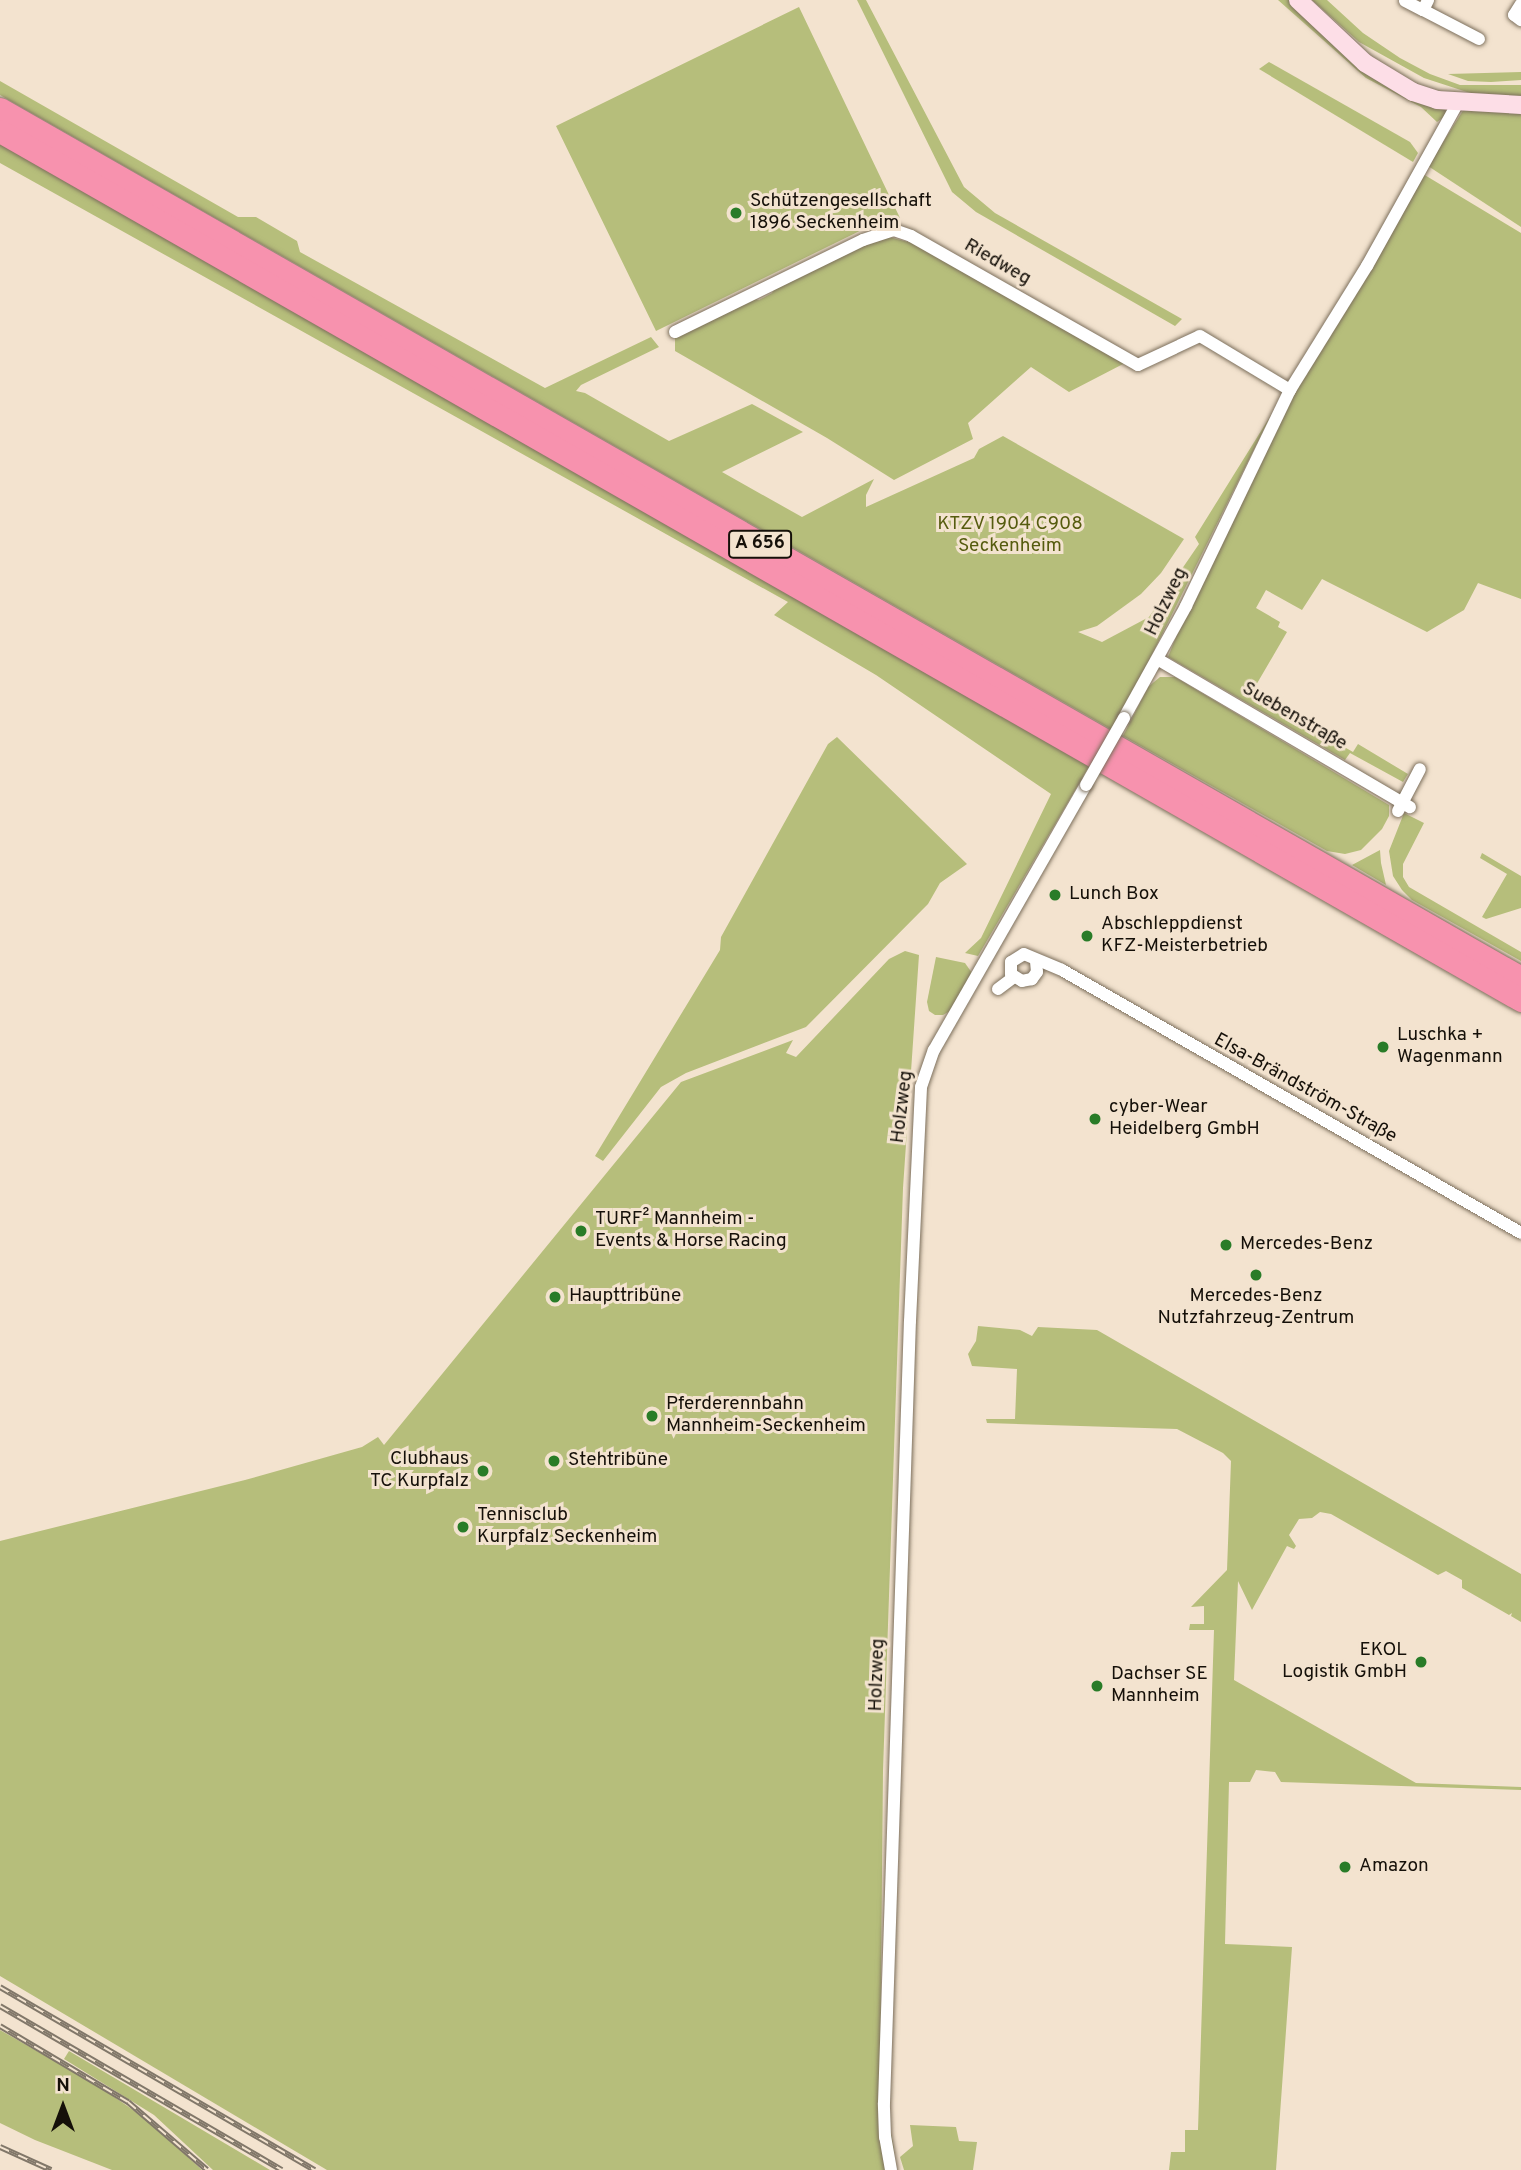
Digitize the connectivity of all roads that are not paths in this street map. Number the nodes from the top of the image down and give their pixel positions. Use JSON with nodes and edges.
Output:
{"nodes":[{"id":1,"x":1405,"y":1,"type":"edge"},
{"id":2,"x":1302,"y":3,"type":"edge"},
{"id":3,"x":1521,"y":4,"type":"edge"},
{"id":4,"x":1425,"y":5,"type":"edge"},
{"id":5,"x":1521,"y":20,"type":"edge"},
{"id":6,"x":1479,"y":38,"type":"dead end"},
{"id":7,"x":1459,"y":101,"type":"junction"},
{"id":8,"x":1521,"y":104,"type":"edge"},
{"id":9,"x":0,"y":109,"type":"edge"},
{"id":10,"x":0,"y":131,"type":"edge"},
{"id":11,"x":675,"y":332,"type":"dead end"},
{"id":12,"x":1290,"y":390,"type":"junction"},
{"id":13,"x":1159,"y":660,"type":"junction"},
{"id":14,"x":1420,"y":769,"type":"dead end"},
{"id":15,"x":990,"y":950,"type":"junction"},
{"id":16,"x":1036,"y":961,"type":"junction"},
{"id":17,"x":1012,"y":962,"type":"junction"},
{"id":18,"x":1035,"y":975,"type":"junction"},
{"id":19,"x":1014,"y":977,"type":"junction"},
{"id":20,"x":1071,"y":977,"type":"junction"},
{"id":21,"x":1521,"y":978,"type":"edge"},
{"id":22,"x":998,"y":989,"type":"dead end"},
{"id":23,"x":1521,"y":1000,"type":"edge"},
{"id":24,"x":1521,"y":1233,"type":"edge"},
{"id":25,"x":891,"y":2170,"type":"edge"}],
"edges":[{"from":1,"to":4,"type":"street"},
{"from":2,"to":7,"type":"main road"},
{"from":3,"to":5,"type":"street"},
{"from":4,"to":6,"type":"street"},
{"from":7,"to":8,"type":"main road"},
{"from":7,"to":12,"type":"street","name":"Holzweg"},
{"from":9,"to":21,"type":"highway","number":"A 656"},
{"from":10,"to":23,"type":"highway","number":"A 656"},
{"from":11,"to":12,"type":"street","name":"Riedweg"},
{"from":12,"to":13,"type":"street","name":"Holzweg"},
{"from":13,"to":14,"type":"street","name":"Suebenstraße"},
{"from":13,"to":15,"type":"street","name":"Holzweg","bridge":true},
{"from":15,"to":17,"type":"street"},
{"from":15,"to":25,"type":"street","name":"Holzweg"},
{"from":16,"to":17,"type":"street"},
{"from":16,"to":18,"type":"street"},
{"from":16,"to":20,"type":"street","name":"Elsa-Brändström-Straße"},
{"from":17,"to":19,"type":"street"},
{"from":18,"to":19,"type":"street"},
{"from":18,"to":20,"type":"street","name":"Elsa-Brändström-Straße"},
{"from":19,"to":22,"type":"street"},
{"from":20,"to":24,"type":"street","name":"Elsa-Brändström-Straße"}]}
